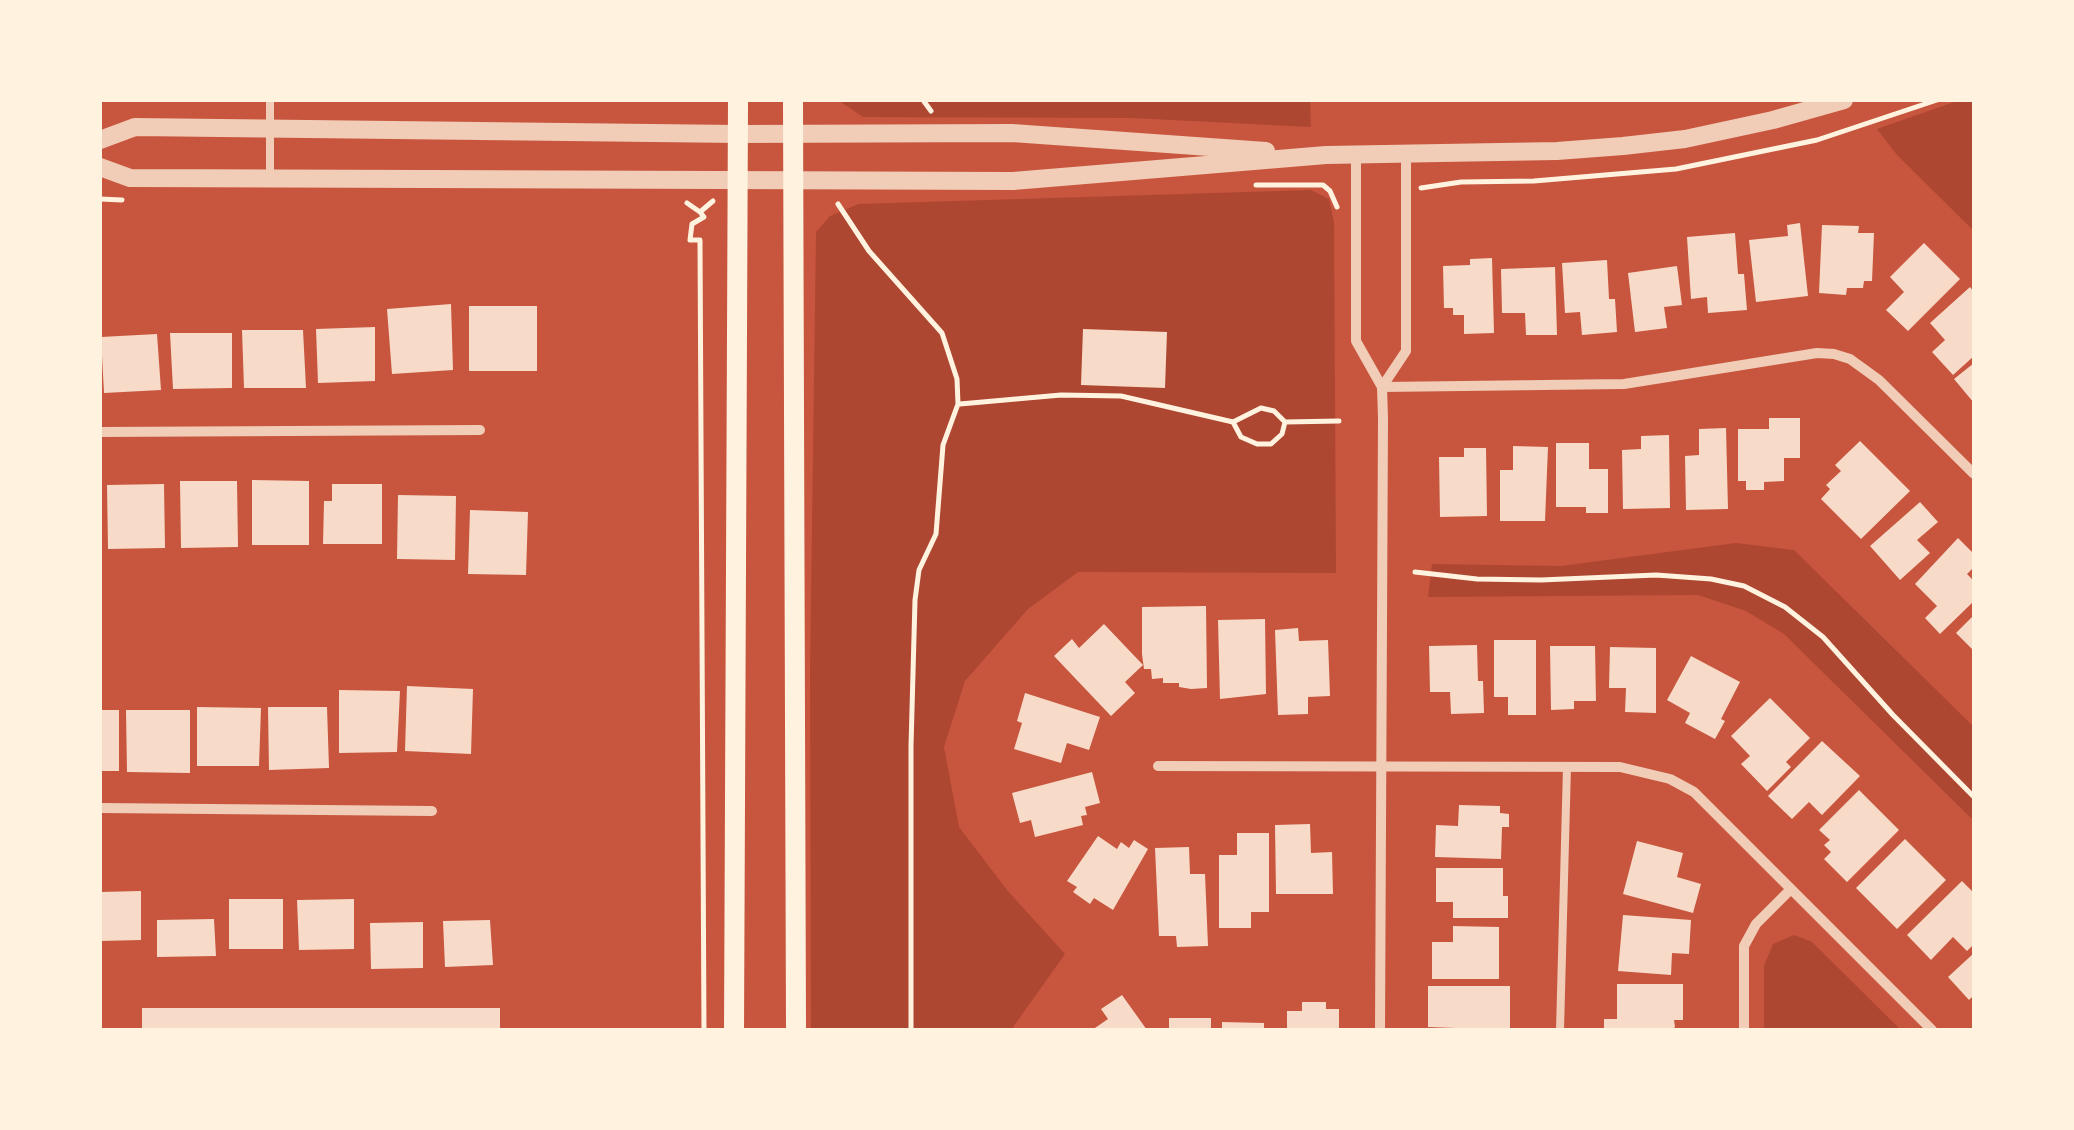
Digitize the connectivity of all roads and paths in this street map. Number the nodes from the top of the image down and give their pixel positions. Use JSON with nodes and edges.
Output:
{"nodes":[{"id":1,"x":270,"y":100,"type":"edge"},
{"id":2,"x":738,"y":100,"type":"edge"},
{"id":3,"x":793,"y":100,"type":"edge"},
{"id":4,"x":923,"y":100,"type":"edge"},
{"id":5,"x":1844,"y":100,"type":"edge"},
{"id":6,"x":931,"y":111,"type":"dead end"},
{"id":7,"x":269,"y":129,"type":"junction"},
{"id":8,"x":738,"y":134,"type":"junction"},
{"id":9,"x":793,"y":134,"type":"junction"},
{"id":10,"x":100,"y":140,"type":"edge"},
{"id":11,"x":1356,"y":154,"type":"junction"},
{"id":12,"x":1406,"y":154,"type":"junction"},
{"id":13,"x":1326,"y":155,"type":"junction"},
{"id":14,"x":100,"y":167,"type":"edge"},
{"id":15,"x":270,"y":178,"type":"junction"},
{"id":16,"x":736,"y":180,"type":"junction"},
{"id":17,"x":793,"y":180,"type":"junction"},
{"id":18,"x":1325,"y":187,"type":"dead end"},
{"id":19,"x":1356,"y":187,"type":"junction"},
{"id":20,"x":1406,"y":187,"type":"junction"},
{"id":21,"x":1433,"y":188,"type":"dead end"},
{"id":22,"x":838,"y":204,"type":"dead end"},
{"id":23,"x":700,"y":212,"type":"dead end"},
{"id":24,"x":1382,"y":387,"type":"junction"},
{"id":25,"x":958,"y":404,"type":"junction"},
{"id":26,"x":1339,"y":421,"type":"dead end"},
{"id":27,"x":1233,"y":422,"type":"junction"},
{"id":28,"x":1285,"y":422,"type":"junction"},
{"id":29,"x":480,"y":430,"type":"dead end"},
{"id":30,"x":100,"y":432,"type":"edge"},
{"id":31,"x":1974,"y":474,"type":"edge"},
{"id":32,"x":1416,"y":572,"type":"dead end"},
{"id":33,"x":1158,"y":766,"type":"dead end"},
{"id":34,"x":1380,"y":766,"type":"junction"},
{"id":35,"x":1568,"y":767,"type":"junction"},
{"id":36,"x":1974,"y":797,"type":"edge"},
{"id":37,"x":100,"y":808,"type":"edge"},
{"id":38,"x":432,"y":811,"type":"dead end"},
{"id":39,"x":1790,"y":890,"type":"junction"},
{"id":40,"x":704,"y":1030,"type":"edge"},
{"id":41,"x":734,"y":1030,"type":"edge"},
{"id":42,"x":796,"y":1030,"type":"edge"},
{"id":43,"x":911,"y":1030,"type":"edge"},
{"id":44,"x":1380,"y":1030,"type":"edge"},
{"id":45,"x":1560,"y":1030,"type":"edge"},
{"id":46,"x":1744,"y":1030,"type":"edge"},
{"id":47,"x":1932,"y":1030,"type":"edge"}],
"edges":[{"from":1,"to":7,"type":"lane"},
{"from":2,"to":8,"type":"main road"},
{"from":3,"to":9,"type":"main road"},
{"from":4,"to":6,"type":"path"},
{"from":5,"to":12,"type":"street"},
{"from":7,"to":8,"type":"street"},
{"from":7,"to":10,"type":"street"},
{"from":7,"to":15,"type":"lane"},
{"from":8,"to":9,"type":"street"},
{"from":8,"to":16,"type":"main road"},
{"from":9,"to":13,"type":"street"},
{"from":9,"to":17,"type":"main road"},
{"from":11,"to":12,"type":"street"},
{"from":11,"to":13,"type":"street"},
{"from":11,"to":19,"type":"street"},
{"from":12,"to":20,"type":"street"},
{"from":13,"to":17,"type":"street"},
{"from":14,"to":15,"type":"street"},
{"from":15,"to":16,"type":"street"},
{"from":16,"to":17,"type":"street"},
{"from":16,"to":41,"type":"main road"},
{"from":17,"to":42,"type":"main road"},
{"from":18,"to":19,"type":"path"},
{"from":19,"to":24,"type":"street"},
{"from":20,"to":21,"type":"path"},
{"from":20,"to":24,"type":"street"},
{"from":22,"to":25,"type":"path"},
{"from":23,"to":40,"type":"path"},
{"from":24,"to":31,"type":"street"},
{"from":24,"to":34,"type":"street"},
{"from":25,"to":27,"type":"path"},
{"from":25,"to":43,"type":"path"},
{"from":26,"to":28,"type":"path"},
{"from":27,"to":28,"type":"path"},
{"from":27,"to":28,"type":"path"},
{"from":29,"to":30,"type":"street"},
{"from":32,"to":36,"type":"path"},
{"from":33,"to":34,"type":"street"},
{"from":34,"to":35,"type":"street"},
{"from":34,"to":44,"type":"street"},
{"from":35,"to":39,"type":"street"},
{"from":35,"to":45,"type":"lane"},
{"from":37,"to":38,"type":"street"},
{"from":39,"to":46,"type":"street"},
{"from":39,"to":47,"type":"street"}]}
